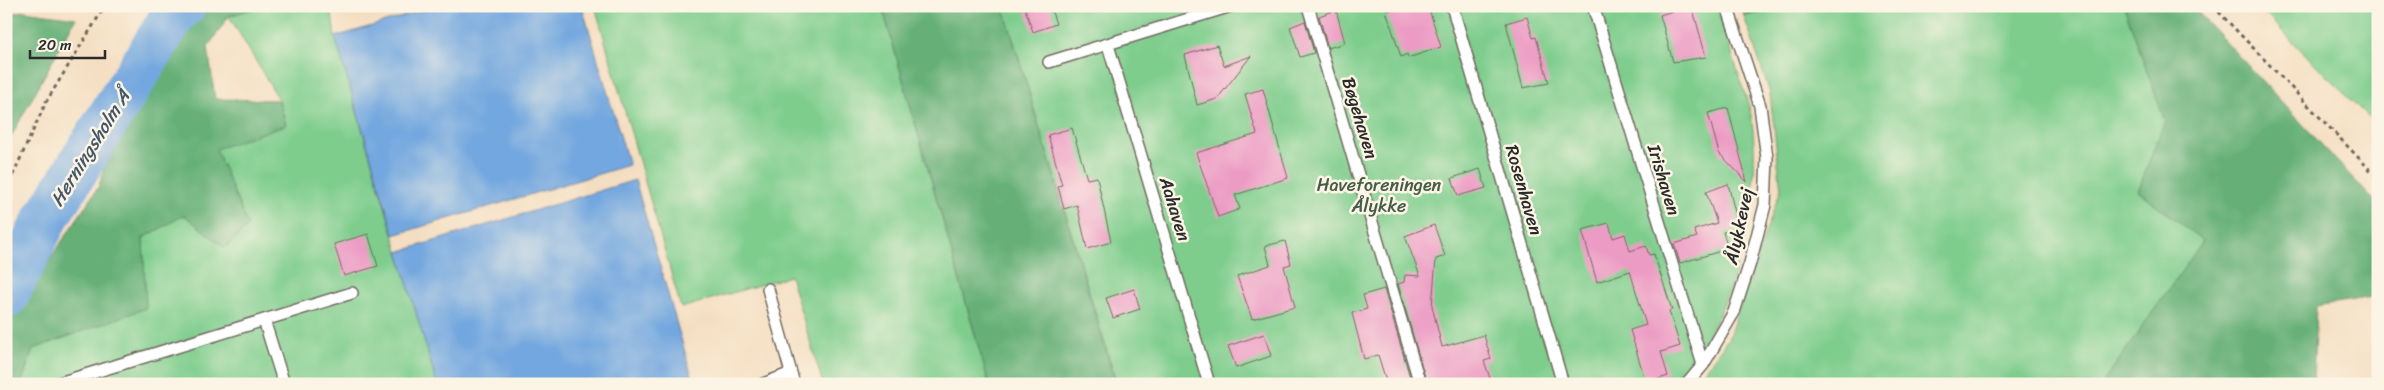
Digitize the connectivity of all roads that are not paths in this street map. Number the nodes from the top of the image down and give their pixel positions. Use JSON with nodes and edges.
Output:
{"nodes":[{"id":1,"x":1231,"y":6,"type":"edge"},
{"id":2,"x":1308,"y":6,"type":"edge"},
{"id":3,"x":1452,"y":6,"type":"edge"},
{"id":4,"x":1593,"y":6,"type":"edge"},
{"id":5,"x":1728,"y":6,"type":"edge"},
{"id":6,"x":1108,"y":45,"type":"junction"},
{"id":7,"x":1049,"y":62,"type":"dead end"},
{"id":8,"x":768,"y":289,"type":"dead end"},
{"id":9,"x":352,"y":293,"type":"dead end"},
{"id":10,"x":264,"y":320,"type":"junction"},
{"id":11,"x":1702,"y":365,"type":"junction"},
{"id":12,"x":792,"y":378,"type":"edge"},
{"id":13,"x":56,"y":384,"type":"edge"},
{"id":14,"x":284,"y":384,"type":"edge"},
{"id":15,"x":763,"y":384,"type":"edge"},
{"id":16,"x":1209,"y":384,"type":"edge"},
{"id":17,"x":1420,"y":384,"type":"edge"},
{"id":18,"x":1564,"y":384,"type":"edge"},
{"id":19,"x":1687,"y":384,"type":"edge"}],
"edges":[{"from":1,"to":6,"type":"lane"},
{"from":2,"to":17,"type":"lane","name":"Bøgehaven"},
{"from":3,"to":18,"type":"lane","name":"Rosenhaven"},
{"from":4,"to":11,"type":"lane","name":"Irishaven"},
{"from":5,"to":11,"type":"lane","name":"Ålykkevej"},
{"from":6,"to":7,"type":"lane"},
{"from":6,"to":16,"type":"lane","name":"Aahaven"},
{"from":8,"to":12,"type":"lane"},
{"from":9,"to":10,"type":"lane"},
{"from":10,"to":13,"type":"lane"},
{"from":10,"to":14,"type":"lane"},
{"from":11,"to":19,"type":"lane","name":"Ålykkevej"},
{"from":12,"to":15,"type":"lane"}]}
